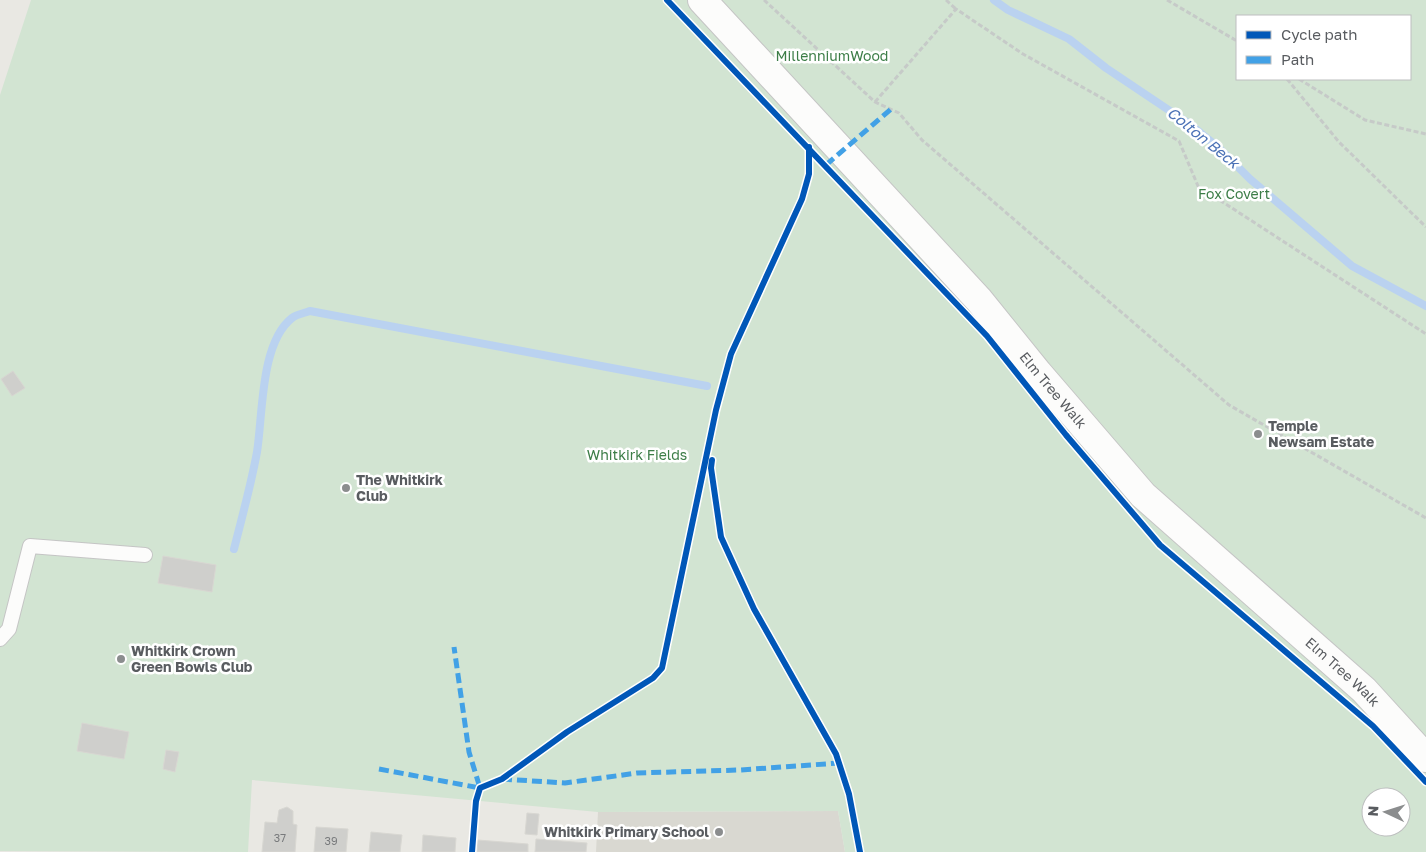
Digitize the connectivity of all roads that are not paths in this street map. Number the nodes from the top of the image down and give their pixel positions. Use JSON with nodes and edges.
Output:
{"nodes":[{"id":1,"x":702,"y":0,"type":"edge"},
{"id":2,"x":144,"y":556,"type":"dead end"},
{"id":3,"x":0,"y":639,"type":"edge"},
{"id":4,"x":1426,"y":758,"type":"edge"}],
"edges":[{"from":1,"to":4,"type":"street","name":"Elm Tree Walk"},
{"from":2,"to":3,"type":"lane"}]}
